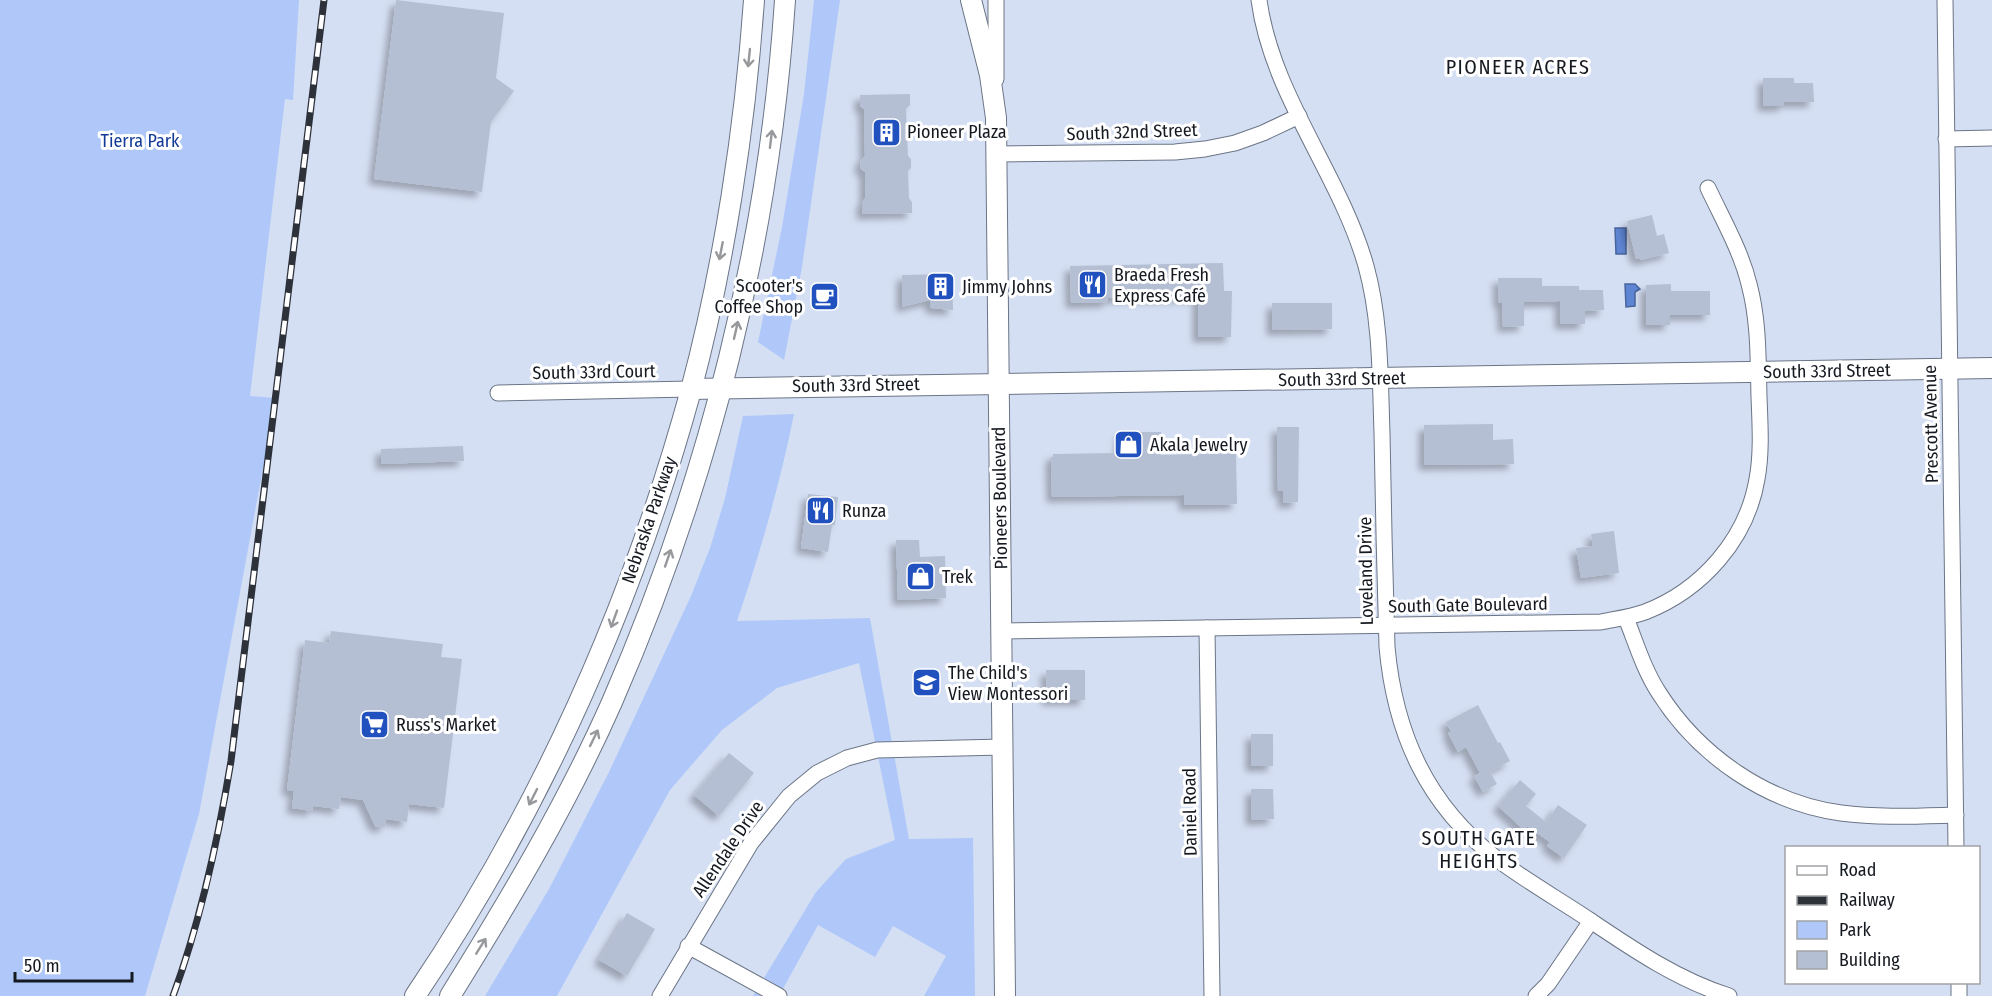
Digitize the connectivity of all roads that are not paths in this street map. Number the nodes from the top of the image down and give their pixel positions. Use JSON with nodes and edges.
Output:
{"nodes":[{"id":1,"x":754,"y":0,"type":"edge"},
{"id":2,"x":784,"y":0,"type":"edge"},
{"id":3,"x":971,"y":0,"type":"edge"},
{"id":4,"x":996,"y":0,"type":"edge"},
{"id":5,"x":1259,"y":0,"type":"edge"},
{"id":6,"x":1945,"y":0,"type":"edge"},
{"id":7,"x":1299,"y":116,"type":"junction"},
{"id":8,"x":996,"y":118,"type":"junction"},
{"id":9,"x":1992,"y":138,"type":"edge"},
{"id":10,"x":1946,"y":139,"type":"junction"},
{"id":11,"x":997,"y":154,"type":"junction"},
{"id":12,"x":1708,"y":189,"type":"dead end"},
{"id":13,"x":1992,"y":368,"type":"edge"},
{"id":14,"x":1949,"y":369,"type":"junction"},
{"id":15,"x":1759,"y":372,"type":"junction"},
{"id":16,"x":1380,"y":379,"type":"junction"},
{"id":17,"x":999,"y":384,"type":"junction"},
{"id":18,"x":722,"y":387,"type":"junction"},
{"id":19,"x":691,"y":389,"type":"junction"},
{"id":20,"x":498,"y":393,"type":"dead end"},
{"id":21,"x":1626,"y":618,"type":"junction"},
{"id":22,"x":1386,"y":626,"type":"junction"},
{"id":23,"x":1207,"y":628,"type":"junction"},
{"id":24,"x":1001,"y":631,"type":"junction"},
{"id":25,"x":1003,"y":747,"type":"junction"},
{"id":26,"x":1956,"y":815,"type":"junction"},
{"id":27,"x":1956,"y":846,"type":"edge"},
{"id":28,"x":1591,"y":921,"type":"junction"},
{"id":29,"x":688,"y":946,"type":"junction"},
{"id":30,"x":415,"y":996,"type":"edge"},
{"id":31,"x":450,"y":996,"type":"edge"},
{"id":32,"x":660,"y":996,"type":"edge"},
{"id":33,"x":779,"y":996,"type":"edge"},
{"id":34,"x":1005,"y":996,"type":"edge"},
{"id":35,"x":1212,"y":996,"type":"edge"},
{"id":36,"x":1536,"y":996,"type":"edge"},
{"id":37,"x":1729,"y":996,"type":"edge"}],
"edges":[{"from":1,"to":19,"type":"main road","name":"Nebraska Parkway","one_way":true},
{"from":18,"to":2,"type":"main road","name":"Nebraska Parkway","one_way":true},
{"from":3,"to":8,"type":"main road"},
{"from":4,"to":8,"type":"street","name":"Pioneers Boulevard"},
{"from":5,"to":7,"type":"street","name":"Loveland Drive"},
{"from":6,"to":10,"type":"street","name":"Prescott Avenue"},
{"from":7,"to":11,"type":"street","name":"South 32nd Street"},
{"from":7,"to":16,"type":"street","name":"Loveland Drive"},
{"from":8,"to":11,"type":"main road","name":"Pioneers Boulevard"},
{"from":9,"to":10,"type":"street"},
{"from":10,"to":14,"type":"street","name":"Prescott Avenue"},
{"from":11,"to":17,"type":"main road","name":"Pioneers Boulevard"},
{"from":12,"to":15,"type":"street","name":"South Gate Boulevard"},
{"from":13,"to":14,"type":"main road","name":"South 33rd Street"},
{"from":14,"to":15,"type":"main road","name":"South 33rd Street"},
{"from":14,"to":26,"type":"street","name":"Prescott Avenue"},
{"from":15,"to":16,"type":"main road","name":"South 33rd Street"},
{"from":15,"to":21,"type":"street","name":"South Gate Boulevard"},
{"from":16,"to":17,"type":"main road","name":"South 33rd Street"},
{"from":16,"to":22,"type":"street","name":"Loveland Drive"},
{"from":17,"to":18,"type":"main road","name":"South 33rd Street"},
{"from":17,"to":24,"type":"main road","name":"Pioneers Boulevard"},
{"from":18,"to":19,"type":"main road","name":"South 33rd Street"},
{"from":31,"to":18,"type":"main road","name":"Nebraska Parkway","one_way":true},
{"from":19,"to":20,"type":"street","name":"South 33rd Court"},
{"from":19,"to":30,"type":"main road","name":"Nebraska Parkway","one_way":true},
{"from":21,"to":22,"type":"street","name":"South Gate Boulevard"},
{"from":21,"to":26,"type":"street"},
{"from":22,"to":23,"type":"street","name":"South Gate Boulevard"},
{"from":22,"to":28,"type":"street","name":"Loveland Drive"},
{"from":23,"to":24,"type":"street","name":"South Gate Boulevard"},
{"from":23,"to":35,"type":"street","name":"Daniel Road"},
{"from":24,"to":25,"type":"main road","name":"Pioneers Boulevard"},
{"from":25,"to":29,"type":"street","name":"Allendale Drive"},
{"from":25,"to":34,"type":"main road","name":"Pioneers Boulevard"},
{"from":26,"to":27,"type":"street","name":"Prescott Avenue"},
{"from":28,"to":36,"type":"street"},
{"from":28,"to":37,"type":"street","name":"Loveland Drive"},
{"from":29,"to":32,"type":"street","name":"Allendale Drive"},
{"from":29,"to":33,"type":"street"}]}
